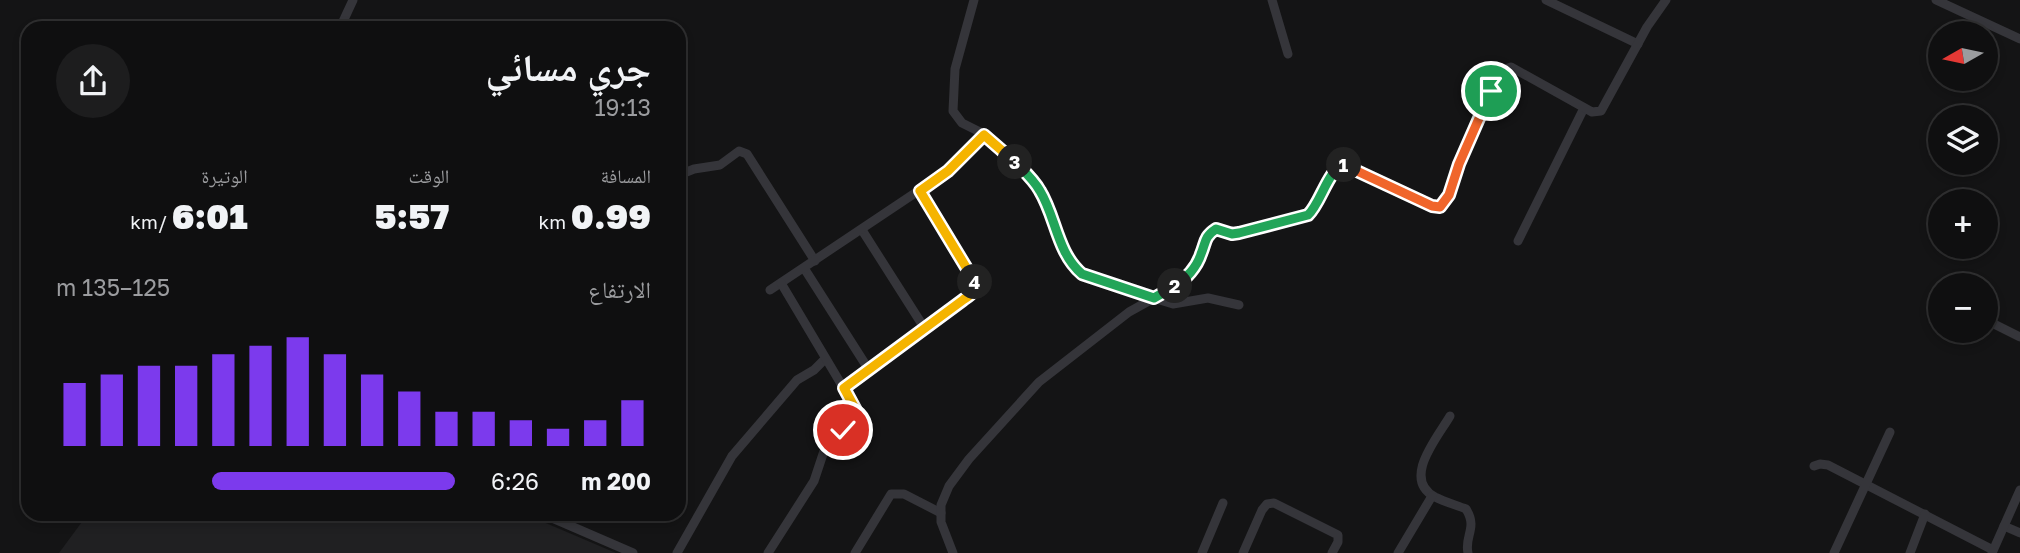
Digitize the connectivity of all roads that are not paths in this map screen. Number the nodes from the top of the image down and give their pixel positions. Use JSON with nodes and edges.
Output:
{"nodes":[{"id":1,"x":353,"y":0,"type":"edge"},
{"id":2,"x":974,"y":0,"type":"edge"},
{"id":3,"x":1272,"y":0,"type":"edge"},
{"id":4,"x":1546,"y":0,"type":"edge"},
{"id":5,"x":1666,"y":0,"type":"edge"},
{"id":6,"x":1938,"y":1,"type":"edge"},
{"id":7,"x":343,"y":21,"type":"edge"},
{"id":8,"x":2020,"y":39,"type":"edge"},
{"id":9,"x":1638,"y":44,"type":"junction"},
{"id":10,"x":1287,"y":54,"type":"dead end"},
{"id":11,"x":1584,"y":108,"type":"junction"},
{"id":12,"x":984,"y":135,"type":"junction"},
{"id":13,"x":686,"y":172,"type":"edge"},
{"id":14,"x":920,"y":191,"type":"junction"},
{"id":15,"x":862,"y":230,"type":"junction"},
{"id":16,"x":1518,"y":241,"type":"dead end"},
{"id":17,"x":815,"y":261,"type":"junction"},
{"id":18,"x":804,"y":268,"type":"junction"},
{"id":19,"x":781,"y":283,"type":"junction"},
{"id":20,"x":770,"y":290,"type":"dead end"},
{"id":21,"x":1154,"y":298,"type":"junction"},
{"id":22,"x":1239,"y":305,"type":"dead end"},
{"id":23,"x":1998,"y":326,"type":"edge"},
{"id":24,"x":925,"y":329,"type":"junction"},
{"id":25,"x":2020,"y":337,"type":"edge"},
{"id":26,"x":825,"y":359,"type":"junction"},
{"id":27,"x":814,"y":370,"type":"junction"},
{"id":28,"x":869,"y":370,"type":"junction"},
{"id":29,"x":833,"y":372,"type":"junction"},
{"id":30,"x":844,"y":388,"type":"junction"},
{"id":31,"x":1450,"y":416,"type":"dead end"},
{"id":32,"x":1890,"y":432,"type":"dead end"},
{"id":33,"x":1814,"y":466,"type":"dead end"},
{"id":34,"x":1864,"y":484,"type":"junction"},
{"id":35,"x":2020,"y":490,"type":"edge"},
{"id":36,"x":1432,"y":496,"type":"junction"},
{"id":37,"x":1223,"y":503,"type":"dead end"},
{"id":38,"x":941,"y":513,"type":"junction"},
{"id":39,"x":1925,"y":514,"type":"junction"},
{"id":40,"x":559,"y":521,"type":"edge"},
{"id":41,"x":2004,"y":526,"type":"junction"},
{"id":42,"x":2020,"y":533,"type":"edge"},
{"id":43,"x":1992,"y":551,"type":"edge"},
{"id":44,"x":952,"y":552,"type":"edge"},
{"id":45,"x":633,"y":553,"type":"edge"},
{"id":46,"x":677,"y":553,"type":"edge"},
{"id":47,"x":768,"y":553,"type":"edge"},
{"id":48,"x":855,"y":553,"type":"edge"},
{"id":49,"x":1202,"y":553,"type":"edge"},
{"id":50,"x":1243,"y":553,"type":"edge"},
{"id":51,"x":1332,"y":553,"type":"edge"},
{"id":52,"x":1398,"y":553,"type":"edge"},
{"id":53,"x":1468,"y":553,"type":"edge"},
{"id":54,"x":1833,"y":553,"type":"edge"},
{"id":55,"x":1910,"y":553,"type":"edge"}],
"edges":[{"from":1,"to":7,"type":"street"},
{"from":2,"to":12,"type":"street"},
{"from":3,"to":10,"type":"street"},
{"from":4,"to":9,"type":"street"},
{"from":5,"to":9,"type":"street"},
{"from":6,"to":8,"type":"street"},
{"from":9,"to":11,"type":"street"},
{"from":11,"to":16,"type":"street"},
{"from":11,"to":21,"type":"street"},
{"from":12,"to":14,"type":"street"},
{"from":12,"to":21,"type":"street"},
{"from":13,"to":17,"type":"street"},
{"from":14,"to":15,"type":"street"},
{"from":14,"to":24,"type":"street"},
{"from":15,"to":17,"type":"street"},
{"from":15,"to":24,"type":"street"},
{"from":17,"to":18,"type":"street"},
{"from":18,"to":19,"type":"street"},
{"from":18,"to":28,"type":"street"},
{"from":19,"to":20,"type":"street"},
{"from":19,"to":26,"type":"street"},
{"from":21,"to":22,"type":"street"},
{"from":21,"to":38,"type":"street"},
{"from":23,"to":25,"type":"street"},
{"from":24,"to":28,"type":"street"},
{"from":26,"to":27,"type":"street"},
{"from":26,"to":29,"type":"street"},
{"from":27,"to":29,"type":"street"},
{"from":27,"to":46,"type":"street"},
{"from":28,"to":30,"type":"street"},
{"from":29,"to":30,"type":"street"},
{"from":30,"to":47,"type":"street"},
{"from":31,"to":36,"type":"street"},
{"from":32,"to":34,"type":"street"},
{"from":33,"to":34,"type":"street"},
{"from":34,"to":39,"type":"street"},
{"from":34,"to":54,"type":"street"},
{"from":35,"to":41,"type":"street"},
{"from":36,"to":52,"type":"street"},
{"from":36,"to":53,"type":"street"},
{"from":37,"to":49,"type":"street"},
{"from":38,"to":44,"type":"street"},
{"from":38,"to":48,"type":"street"},
{"from":39,"to":43,"type":"street"},
{"from":39,"to":55,"type":"street"},
{"from":40,"to":45,"type":"street"},
{"from":41,"to":42,"type":"street"},
{"from":41,"to":43,"type":"street"},
{"from":50,"to":51,"type":"street"}]}
